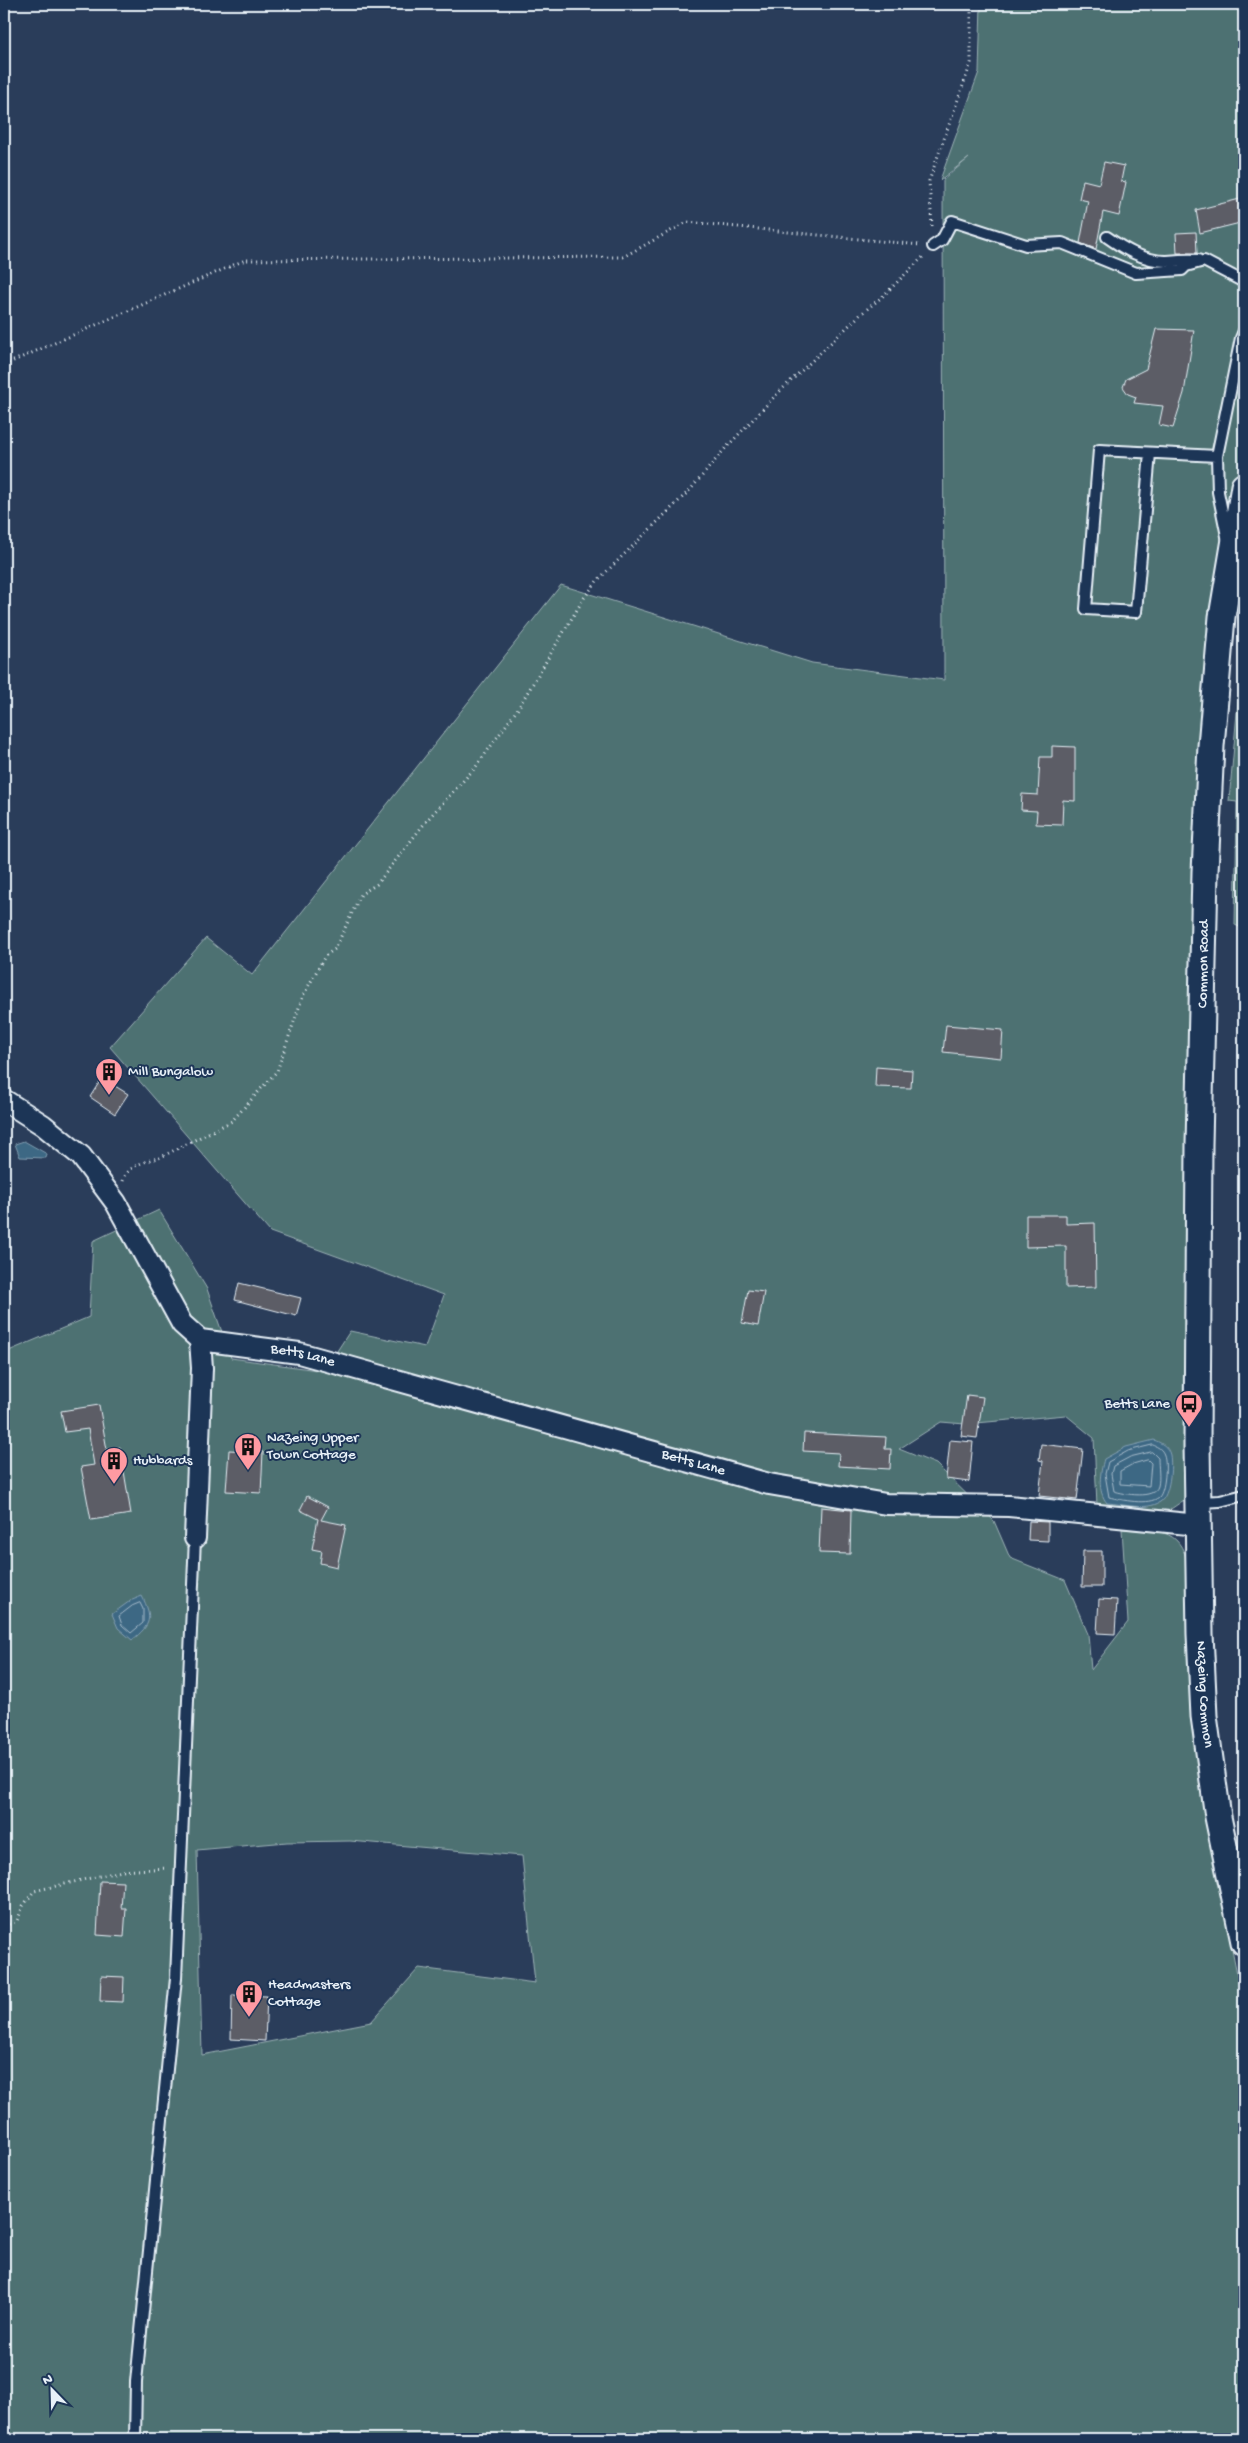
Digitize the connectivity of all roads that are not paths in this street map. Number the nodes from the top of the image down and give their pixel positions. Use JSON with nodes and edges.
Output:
{"nodes":[{"id":1,"x":1107,"y":237,"type":"dead end"},
{"id":2,"x":933,"y":246,"type":"road end"},
{"id":3,"x":1202,"y":261,"type":"junction"},
{"id":4,"x":1244,"y":282,"type":"edge"},
{"id":5,"x":1244,"y":331,"type":"edge"},
{"id":6,"x":1150,"y":453,"type":"junction"},
{"id":7,"x":1217,"y":456,"type":"junction"},
{"id":8,"x":1244,"y":486,"type":"edge"},
{"id":9,"x":1232,"y":554,"type":"junction"},
{"id":10,"x":4,"y":1100,"type":"edge"},
{"id":11,"x":200,"y":1340,"type":"junction"},
{"id":12,"x":1197,"y":1444,"type":"joint"},
{"id":13,"x":1244,"y":1495,"type":"edge"},
{"id":14,"x":1198,"y":1514,"type":"junction"},
{"id":15,"x":195,"y":1538,"type":"joint"},
{"id":16,"x":1244,"y":1942,"type":"edge"},
{"id":17,"x":135,"y":2439,"type":"edge"}],
"edges":[{"from":1,"to":3,"type":"lane"},
{"from":2,"to":3,"type":"lane"},
{"from":3,"to":4,"type":"lane"},
{"from":5,"to":7,"type":"lane"},
{"from":6,"to":6,"type":"lane"},
{"from":6,"to":7,"type":"lane"},
{"from":7,"to":9,"type":"lane"},
{"from":8,"to":9,"type":"street","name":"Common Road"},
{"from":9,"to":12,"type":"street","name":"Common Road"},
{"from":10,"to":11,"type":"street"},
{"from":11,"to":14,"type":"street","name":"Betts Lane"},
{"from":11,"to":15,"type":"street"},
{"from":12,"to":14,"type":"street","name":"Nazeing Common"},
{"from":13,"to":14,"type":"lane"},
{"from":14,"to":16,"type":"street","name":"Nazeing Common"},
{"from":15,"to":17,"type":"lane"}]}
